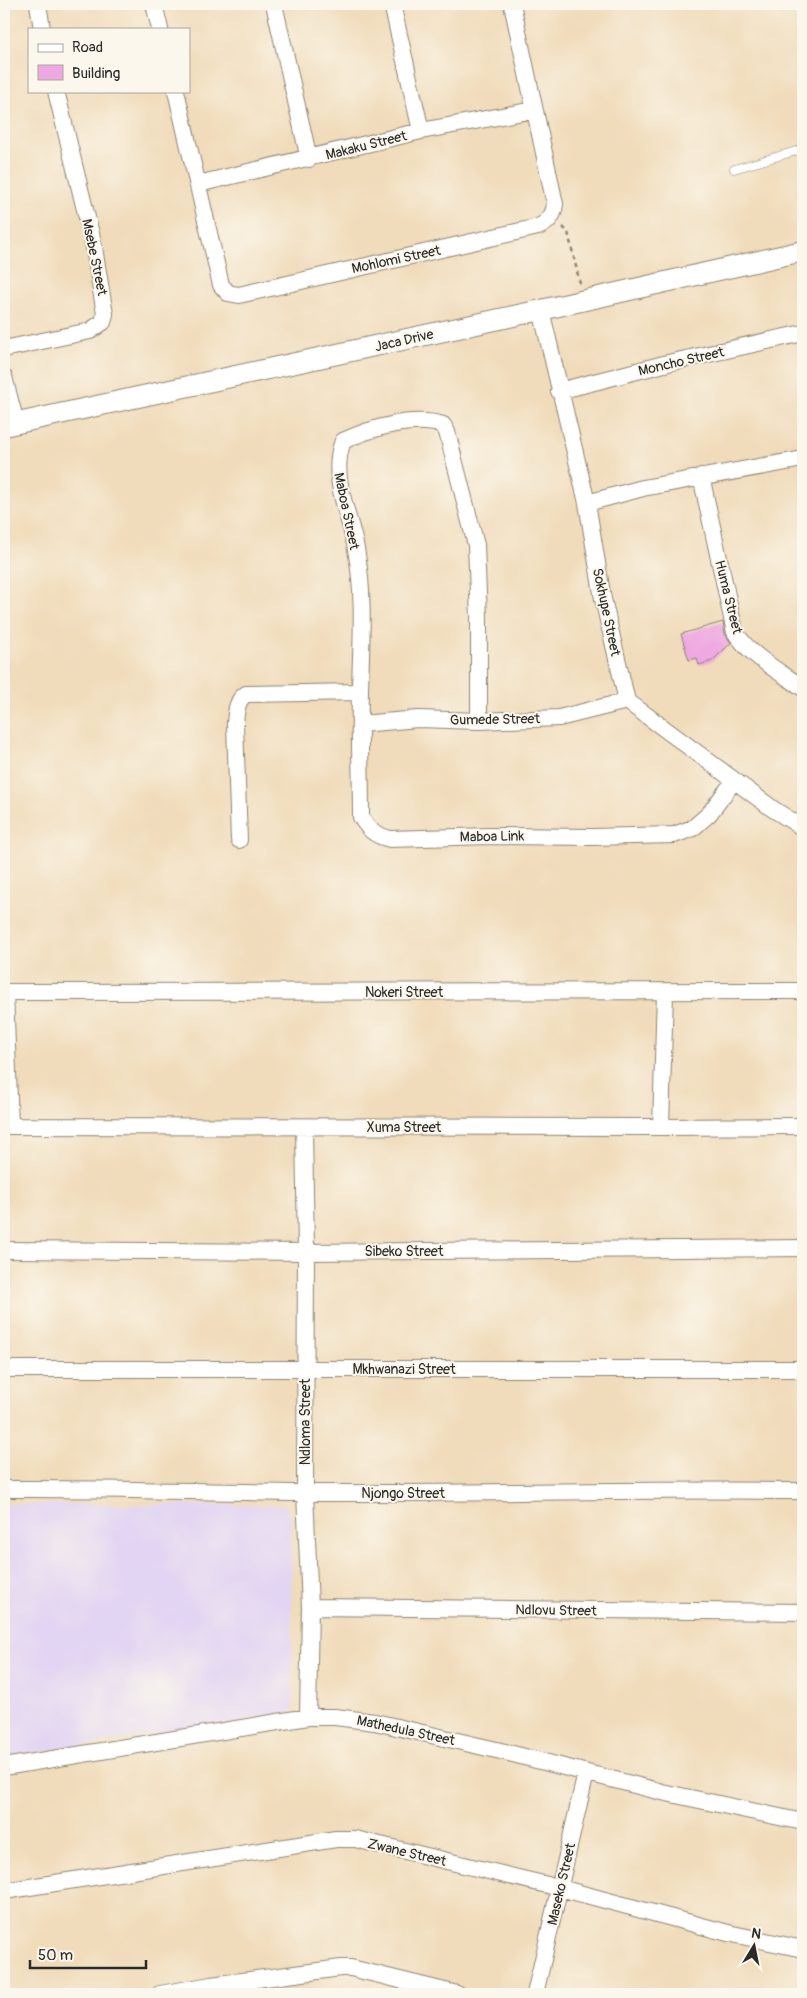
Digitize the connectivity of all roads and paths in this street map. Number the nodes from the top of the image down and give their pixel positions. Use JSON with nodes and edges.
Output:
{"nodes":[{"id":1,"x":38,"y":4,"type":"edge"},
{"id":2,"x":154,"y":4,"type":"edge"},
{"id":3,"x":274,"y":4,"type":"edge"},
{"id":4,"x":392,"y":4,"type":"edge"},
{"id":5,"x":512,"y":4,"type":"edge"},
{"id":6,"x":42,"y":28,"type":"edge"},
{"id":7,"x":160,"y":28,"type":"edge"},
{"id":8,"x":56,"y":92,"type":"edge"},
{"id":9,"x":176,"y":92,"type":"edge"},
{"id":10,"x":534,"y":110,"type":"junction"},
{"id":11,"x":421,"y":131,"type":"junction"},
{"id":12,"x":803,"y":149,"type":"edge"},
{"id":13,"x":310,"y":158,"type":"junction"},
{"id":14,"x":734,"y":169,"type":"dead end"},
{"id":15,"x":198,"y":184,"type":"junction"},
{"id":16,"x":552,"y":216,"type":"junction"},
{"id":17,"x":803,"y":251,"type":"edge"},
{"id":18,"x":584,"y":300,"type":"junction"},
{"id":19,"x":541,"y":310,"type":"junction"},
{"id":20,"x":803,"y":333,"type":"edge"},
{"id":21,"x":4,"y":349,"type":"edge"},
{"id":22,"x":4,"y":376,"type":"edge"},
{"id":23,"x":559,"y":391,"type":"junction"},
{"id":24,"x":10,"y":425,"type":"edge"},
{"id":25,"x":803,"y":459,"type":"edge"},
{"id":26,"x":701,"y":476,"type":"junction"},
{"id":27,"x":587,"y":503,"type":"junction"},
{"id":28,"x":803,"y":688,"type":"edge"},
{"id":29,"x":360,"y":692,"type":"junction"},
{"id":30,"x":627,"y":701,"type":"junction"},
{"id":31,"x":479,"y":721,"type":"junction"},
{"id":32,"x":361,"y":724,"type":"junction"},
{"id":33,"x":734,"y":781,"type":"junction"},
{"id":34,"x":803,"y":828,"type":"edge"},
{"id":35,"x":238,"y":840,"type":"dead end"},
{"id":36,"x":803,"y":991,"type":"edge"},
{"id":37,"x":4,"y":992,"type":"edge"},
{"id":38,"x":665,"y":992,"type":"junction"},
{"id":39,"x":7,"y":1126,"type":"edge"},
{"id":40,"x":803,"y":1126,"type":"edge"},
{"id":41,"x":304,"y":1127,"type":"junction"},
{"id":42,"x":661,"y":1127,"type":"junction"},
{"id":43,"x":803,"y":1248,"type":"edge"},
{"id":44,"x":4,"y":1250,"type":"edge"},
{"id":45,"x":306,"y":1252,"type":"junction"},
{"id":46,"x":305,"y":1368,"type":"junction"},
{"id":47,"x":4,"y":1369,"type":"edge"},
{"id":48,"x":803,"y":1369,"type":"edge"},
{"id":49,"x":4,"y":1489,"type":"edge"},
{"id":50,"x":803,"y":1491,"type":"edge"},
{"id":51,"x":305,"y":1493,"type":"junction"},
{"id":52,"x":310,"y":1607,"type":"junction"},
{"id":53,"x":803,"y":1612,"type":"edge"},
{"id":54,"x":308,"y":1717,"type":"junction"},
{"id":55,"x":4,"y":1767,"type":"edge"},
{"id":56,"x":586,"y":1773,"type":"junction"},
{"id":57,"x":803,"y":1822,"type":"edge"},
{"id":58,"x":560,"y":1888,"type":"junction"},
{"id":59,"x":4,"y":1891,"type":"edge"},
{"id":60,"x":803,"y":1949,"type":"edge"},
{"id":61,"x":160,"y":1994,"type":"edge"},
{"id":62,"x":457,"y":1994,"type":"edge"},
{"id":63,"x":535,"y":1994,"type":"edge"}],
"edges":[{"from":1,"to":6,"type":"street"},
{"from":2,"to":7,"type":"street"},
{"from":3,"to":13,"type":"street"},
{"from":4,"to":11,"type":"street"},
{"from":5,"to":10,"type":"street"},
{"from":8,"to":21,"type":"street","name":"Msebe Street"},
{"from":9,"to":15,"type":"street","name":"Mohlomi Street"},
{"from":10,"to":11,"type":"street","name":"Makaku Street"},
{"from":10,"to":16,"type":"street"},
{"from":11,"to":13,"type":"street","name":"Makaku Street"},
{"from":12,"to":14,"type":"lane"},
{"from":13,"to":15,"type":"street","name":"Makaku Street"},
{"from":15,"to":16,"type":"street","name":"Mohlomi Street"},
{"from":16,"to":18,"type":"path"},
{"from":17,"to":18,"type":"street","name":"Jaca Drive"},
{"from":18,"to":19,"type":"street","name":"Jaca Drive"},
{"from":19,"to":23,"type":"street","name":"Sokhupe Street"},
{"from":19,"to":24,"type":"street","name":"Jaca Drive"},
{"from":20,"to":23,"type":"street","name":"Moncho Street"},
{"from":22,"to":24,"type":"street"},
{"from":23,"to":27,"type":"street","name":"Sokhupe Street"},
{"from":25,"to":26,"type":"street"},
{"from":26,"to":27,"type":"street"},
{"from":26,"to":28,"type":"street","name":"Huma Street"},
{"from":27,"to":30,"type":"street","name":"Sokhupe Street"},
{"from":29,"to":31,"type":"street","name":"Maboa Street"},
{"from":29,"to":32,"type":"street","name":"Maboa Link"},
{"from":29,"to":35,"type":"street"},
{"from":30,"to":31,"type":"street","name":"Gumede Street"},
{"from":30,"to":33,"type":"street"},
{"from":31,"to":32,"type":"street","name":"Gumede Street"},
{"from":32,"to":33,"type":"street","name":"Maboa Link"},
{"from":33,"to":34,"type":"street"},
{"from":36,"to":38,"type":"street","name":"Nokeri Street"},
{"from":37,"to":38,"type":"street","name":"Nokeri Street"},
{"from":37,"to":39,"type":"street"},
{"from":38,"to":42,"type":"street"},
{"from":39,"to":41,"type":"street","name":"Xuma Street"},
{"from":40,"to":42,"type":"street","name":"Xuma Street"},
{"from":41,"to":42,"type":"street","name":"Xuma Street"},
{"from":41,"to":45,"type":"street","name":"Ndloma Street"},
{"from":43,"to":45,"type":"street","name":"Sibeko Street"},
{"from":44,"to":45,"type":"street","name":"Sibeko Street"},
{"from":45,"to":46,"type":"street","name":"Ndloma Street"},
{"from":46,"to":47,"type":"street","name":"Mkhwanazi Street"},
{"from":46,"to":48,"type":"street","name":"Mkhwanazi Street"},
{"from":46,"to":51,"type":"street","name":"Ndloma Street"},
{"from":49,"to":51,"type":"street","name":"Njongo Street"},
{"from":50,"to":51,"type":"street","name":"Njongo Street"},
{"from":51,"to":52,"type":"street","name":"Ndloma Street"},
{"from":52,"to":53,"type":"street","name":"Ndlovu Street"},
{"from":52,"to":54,"type":"street","name":"Ndloma Street"},
{"from":54,"to":55,"type":"street","name":"Mathedula Street"},
{"from":54,"to":56,"type":"street","name":"Mathedula Street"},
{"from":56,"to":57,"type":"street","name":"Mathedula Street"},
{"from":56,"to":58,"type":"street","name":"Maseko Street"},
{"from":58,"to":59,"type":"street","name":"Zwane Street"},
{"from":58,"to":60,"type":"street","name":"Zwane Street"},
{"from":58,"to":63,"type":"street","name":"Maseko Street"},
{"from":61,"to":62,"type":"street"}]}
